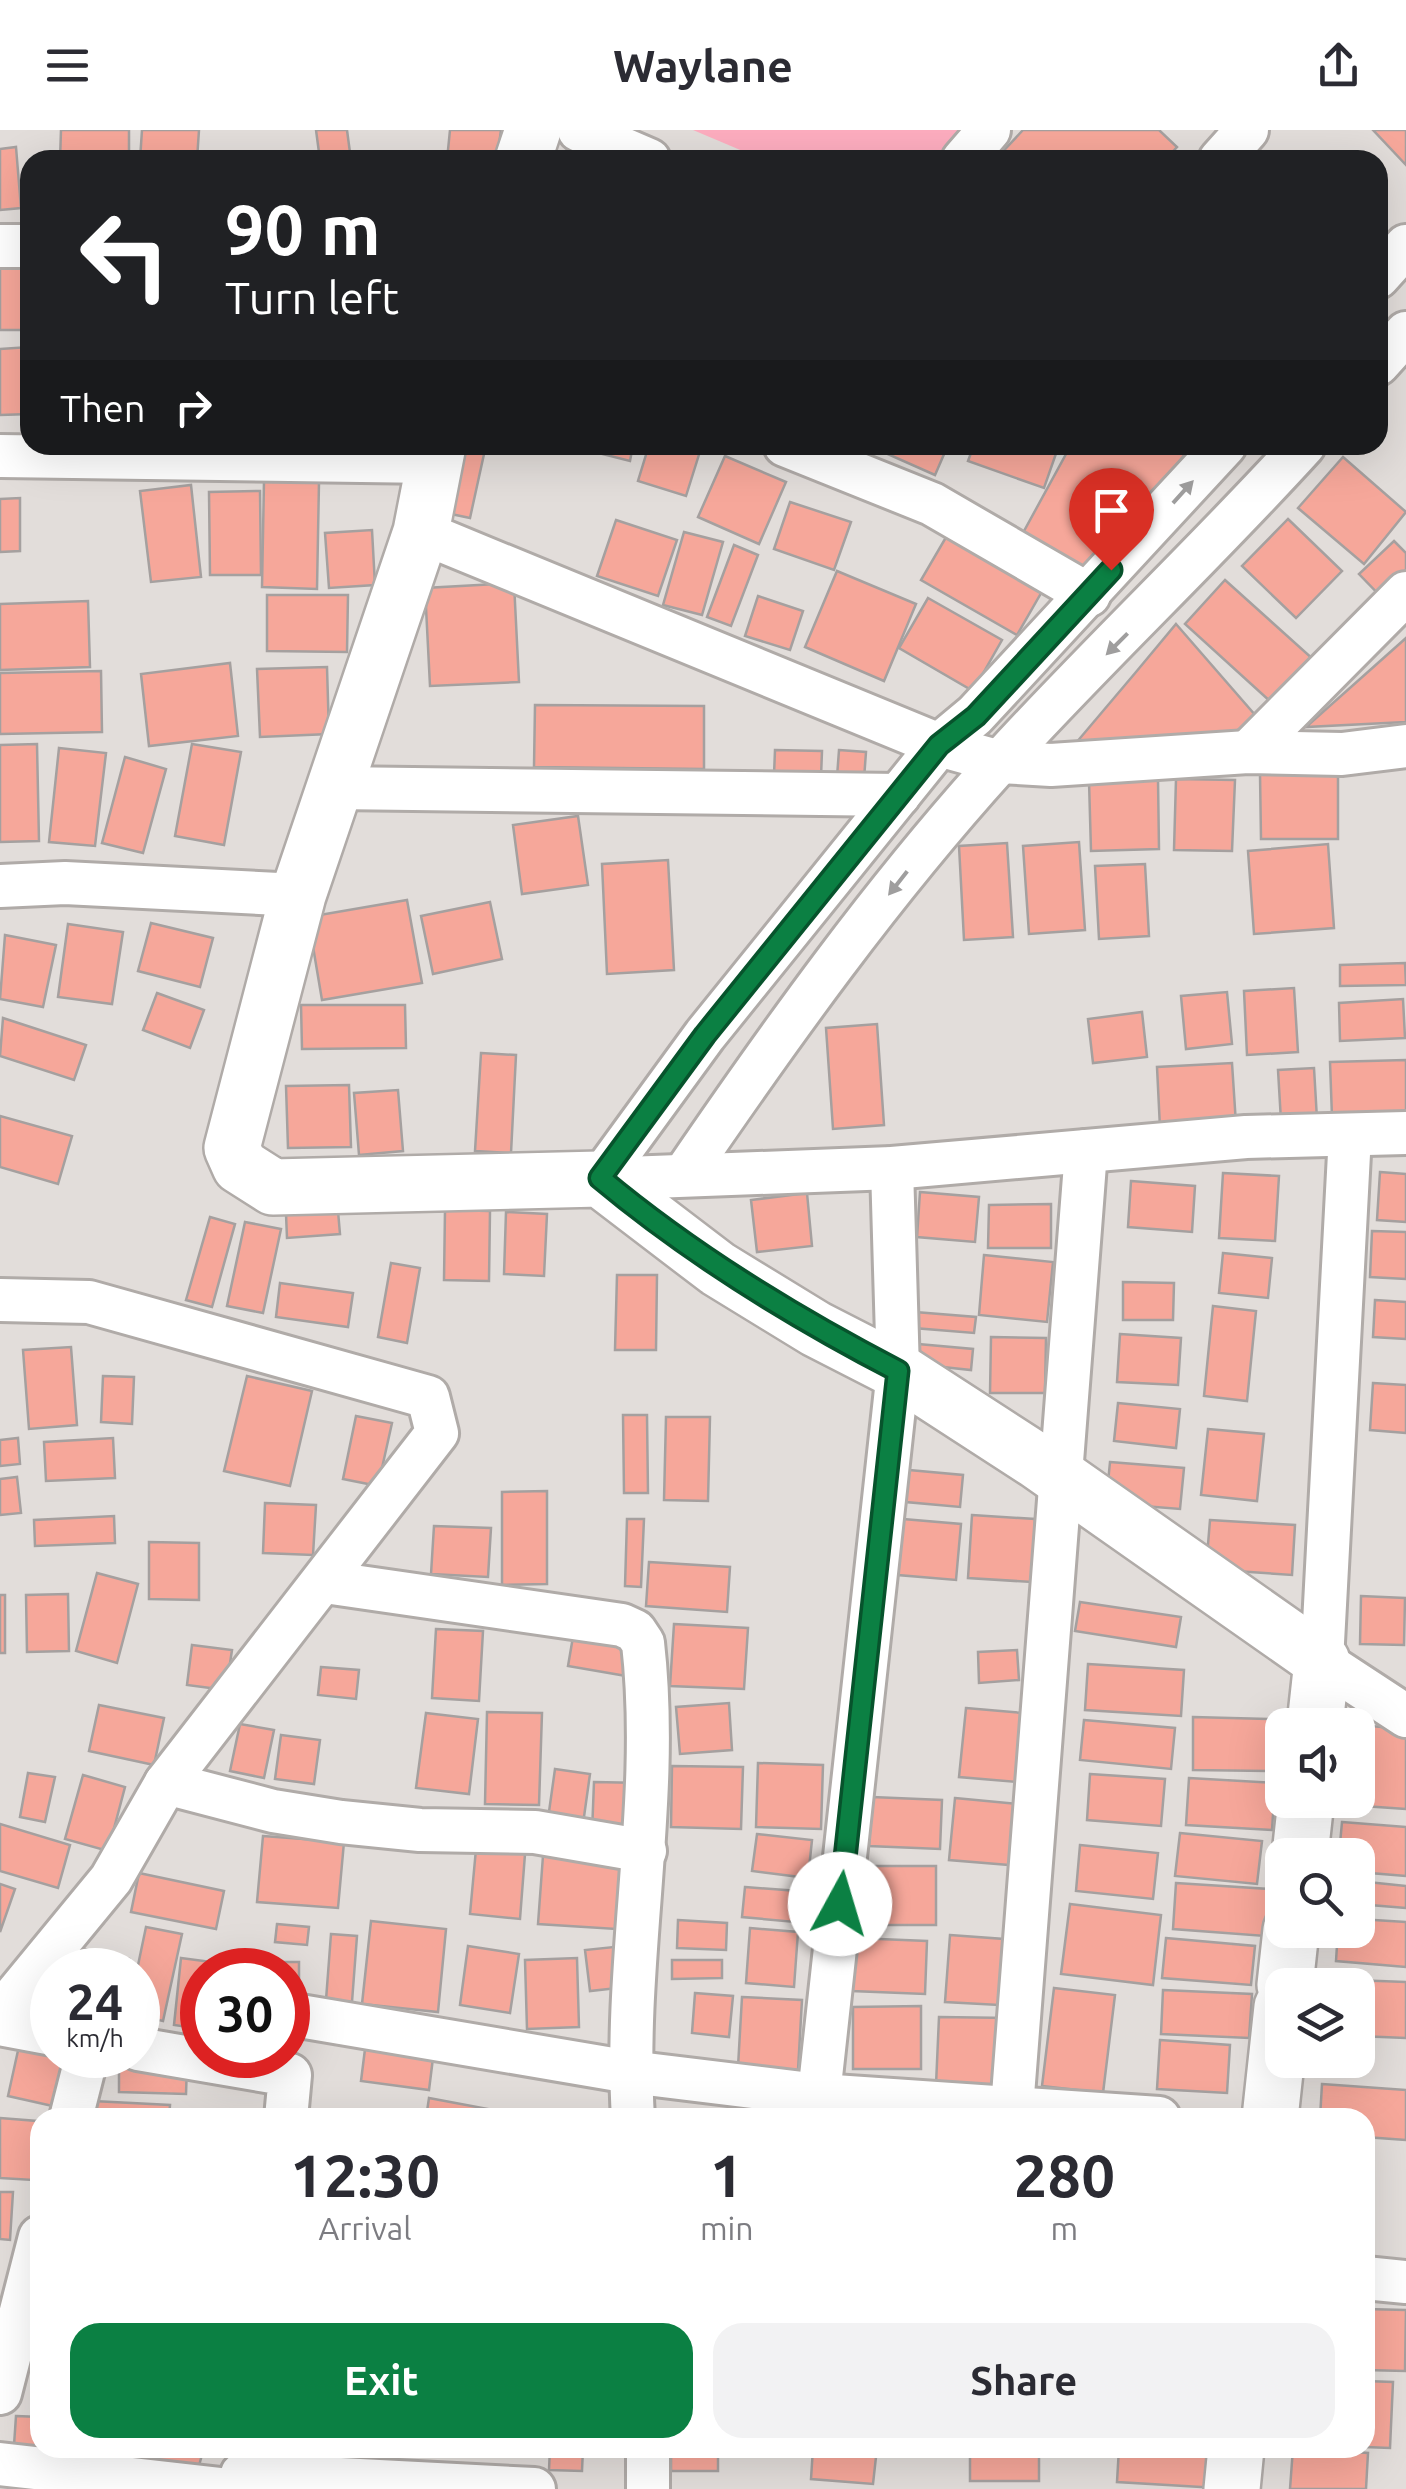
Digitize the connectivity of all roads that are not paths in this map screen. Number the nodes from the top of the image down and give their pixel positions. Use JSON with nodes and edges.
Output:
{"nodes":[{"id":1,"x":579,"y":130,"type":"edge"},
{"id":2,"x":989,"y":130,"type":"edge"},
{"id":3,"x":1247,"y":130,"type":"edge"},
{"id":4,"x":626,"y":150,"type":"edge"},
{"id":5,"x":972,"y":150,"type":"edge"},
{"id":6,"x":1229,"y":150,"type":"edge"},
{"id":7,"x":1406,"y":246,"type":"edge"},
{"id":8,"x":1388,"y":267,"type":"edge"},
{"id":9,"x":1406,"y":333,"type":"edge"},
{"id":10,"x":1388,"y":353,"type":"edge"},
{"id":11,"x":218,"y":455,"type":"edge"},
{"id":12,"x":436,"y":455,"type":"edge"},
{"id":13,"x":809,"y":455,"type":"edge"},
{"id":14,"x":1216,"y":455,"type":"edge"},
{"id":15,"x":1295,"y":455,"type":"edge"},
{"id":16,"x":0,"y":456,"type":"edge"},
{"id":17,"x":421,"y":532,"type":"junction"},
{"id":18,"x":1406,"y":593,"type":"edge"},
{"id":19,"x":1088,"y":595,"type":"junction"},
{"id":20,"x":939,"y":745,"type":"junction"},
{"id":21,"x":1406,"y":746,"type":"edge"},
{"id":22,"x":1248,"y":752,"type":"junction"},
{"id":23,"x":1000,"y":762,"type":"junction"},
{"id":24,"x":335,"y":788,"type":"junction"},
{"id":25,"x":899,"y":795,"type":"junction"},
{"id":26,"x":0,"y":886,"type":"edge"},
{"id":27,"x":298,"y":895,"type":"junction"},
{"id":28,"x":756,"y":972,"type":"junction"},
{"id":29,"x":828,"y":972,"type":"junction"},
{"id":30,"x":1406,"y":1133,"type":"edge"},
{"id":31,"x":1350,"y":1135,"type":"junction"},
{"id":32,"x":1086,"y":1151,"type":"junction"},
{"id":33,"x":892,"y":1168,"type":"junction"},
{"id":34,"x":684,"y":1175,"type":"junction"},
{"id":35,"x":600,"y":1178,"type":"junction"},
{"id":36,"x":0,"y":1300,"type":"edge"},
{"id":37,"x":898,"y":1371,"type":"junction"},
{"id":38,"x":1064,"y":1481,"type":"junction"},
{"id":39,"x":325,"y":1582,"type":"junction"},
{"id":40,"x":1322,"y":1661,"type":"junction"},
{"id":41,"x":1317,"y":1708,"type":"edge"},
{"id":42,"x":1406,"y":1716,"type":"edge"},
{"id":43,"x":166,"y":1783,"type":"junction"},
{"id":44,"x":645,"y":1851,"type":"junction"},
{"id":45,"x":0,"y":2014,"type":"edge"},
{"id":46,"x":310,"y":2018,"type":"edge"},
{"id":47,"x":0,"y":2024,"type":"edge"},
{"id":48,"x":30,"y":2030,"type":"edge"},
{"id":49,"x":630,"y":2072,"type":"junction"},
{"id":50,"x":80,"y":2078,"type":"edge"},
{"id":51,"x":290,"y":2078,"type":"edge"},
{"id":52,"x":1274,"y":2078,"type":"edge"},
{"id":53,"x":819,"y":2095,"type":"junction"},
{"id":54,"x":73,"y":2108,"type":"edge"},
{"id":55,"x":287,"y":2108,"type":"edge"},
{"id":56,"x":633,"y":2108,"type":"edge"},
{"id":57,"x":1012,"y":2108,"type":"joint"},
{"id":58,"x":1271,"y":2108,"type":"edge"},
{"id":59,"x":30,"y":2276,"type":"edge"},
{"id":60,"x":1375,"y":2279,"type":"edge"},
{"id":61,"x":1406,"y":2282,"type":"edge"},
{"id":62,"x":0,"y":2393,"type":"edge"},
{"id":63,"x":648,"y":2458,"type":"edge"},
{"id":64,"x":1235,"y":2458,"type":"edge"},
{"id":65,"x":0,"y":2464,"type":"edge"},
{"id":66,"x":237,"y":2475,"type":"edge"},
{"id":67,"x":534,"y":2489,"type":"edge"},
{"id":68,"x":648,"y":2489,"type":"edge"},
{"id":69,"x":1232,"y":2489,"type":"edge"}],
"edges":[{"from":1,"to":4,"type":"street"},
{"from":2,"to":5,"type":"street"},
{"from":3,"to":6,"type":"street"},
{"from":7,"to":8,"type":"street"},
{"from":9,"to":10,"type":"street"},
{"from":11,"to":16,"type":"street"},
{"from":12,"to":17,"type":"street"},
{"from":13,"to":19,"type":"street"},
{"from":19,"to":14,"type":"street","one_way":true},
{"from":15,"to":23,"type":"street","one_way":true},
{"from":17,"to":20,"type":"street"},
{"from":17,"to":24,"type":"street"},
{"from":18,"to":22,"type":"street"},
{"from":19,"to":20,"type":"street"},
{"from":20,"to":23,"type":"street"},
{"from":20,"to":25,"type":"street"},
{"from":21,"to":22,"type":"street"},
{"from":22,"to":23,"type":"street"},
{"from":23,"to":29,"type":"street","one_way":true},
{"from":24,"to":25,"type":"street"},
{"from":24,"to":27,"type":"street"},
{"from":25,"to":28,"type":"street"},
{"from":26,"to":27,"type":"street"},
{"from":27,"to":35,"type":"street"},
{"from":28,"to":29,"type":"street"},
{"from":28,"to":35,"type":"street"},
{"from":29,"to":34,"type":"street"},
{"from":30,"to":31,"type":"street"},
{"from":31,"to":32,"type":"street"},
{"from":31,"to":40,"type":"street"},
{"from":32,"to":33,"type":"street"},
{"from":32,"to":38,"type":"street"},
{"from":33,"to":34,"type":"street"},
{"from":33,"to":37,"type":"street"},
{"from":34,"to":35,"type":"street"},
{"from":35,"to":37,"type":"street"},
{"from":36,"to":39,"type":"street"},
{"from":37,"to":38,"type":"street"},
{"from":37,"to":53,"type":"street"},
{"from":38,"to":40,"type":"street"},
{"from":38,"to":57,"type":"street"},
{"from":39,"to":43,"type":"street"},
{"from":39,"to":44,"type":"street"},
{"from":40,"to":41,"type":"street"},
{"from":40,"to":42,"type":"street"},
{"from":43,"to":44,"type":"street"},
{"from":43,"to":45,"type":"street"},
{"from":44,"to":49,"type":"street"},
{"from":46,"to":49,"type":"street"},
{"from":47,"to":48,"type":"street"},
{"from":49,"to":53,"type":"street"},
{"from":49,"to":56,"type":"street"},
{"from":50,"to":54,"type":"street"},
{"from":51,"to":55,"type":"street"},
{"from":52,"to":58,"type":"street"},
{"from":53,"to":57,"type":"street"},
{"from":59,"to":62,"type":"street"},
{"from":60,"to":61,"type":"street"},
{"from":63,"to":68,"type":"street"},
{"from":64,"to":69,"type":"street"},
{"from":65,"to":66,"type":"street"},
{"from":66,"to":67,"type":"street"}]}
